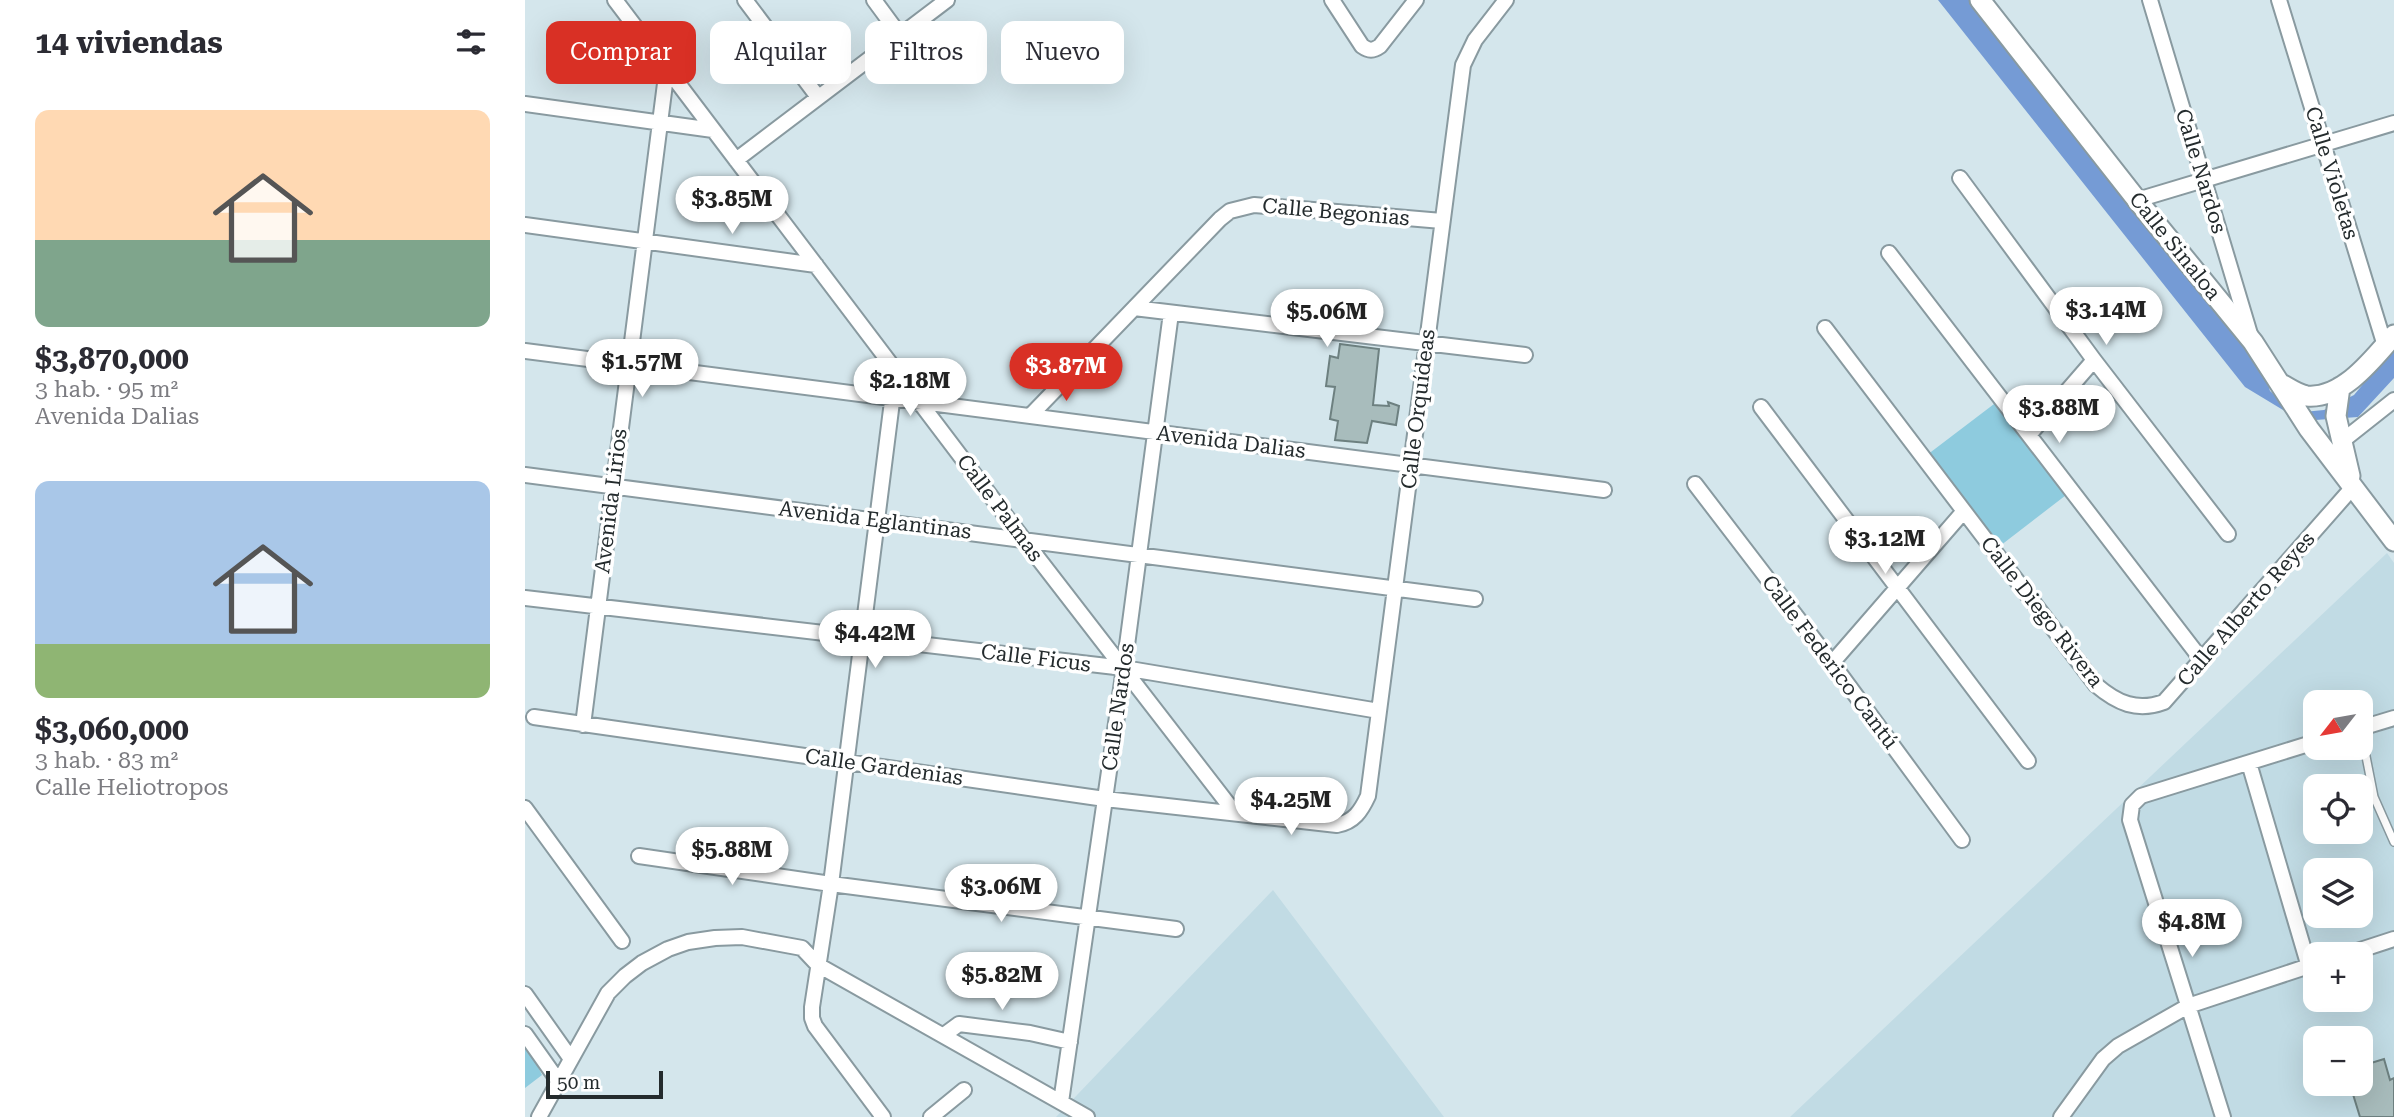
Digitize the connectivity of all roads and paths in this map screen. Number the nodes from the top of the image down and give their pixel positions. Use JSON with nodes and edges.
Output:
{"nodes":[{"id":1,"x":615,"y":0,"type":"edge"},
{"id":2,"x":745,"y":0,"type":"edge"},
{"id":3,"x":874,"y":0,"type":"edge"},
{"id":4,"x":947,"y":0,"type":"edge"},
{"id":5,"x":1332,"y":0,"type":"edge"},
{"id":6,"x":1416,"y":0,"type":"edge"},
{"id":7,"x":1506,"y":0,"type":"edge"},
{"id":8,"x":2150,"y":0,"type":"edge"},
{"id":9,"x":2279,"y":0,"type":"edge"},
{"id":10,"x":1983,"y":1,"type":"edge"},
{"id":11,"x":631,"y":21,"type":"edge"},
{"id":12,"x":890,"y":21,"type":"edge"},
{"id":13,"x":919,"y":21,"type":"edge"},
{"id":14,"x":865,"y":61,"type":"edge"},
{"id":15,"x":665,"y":84,"type":"edge"},
{"id":16,"x":679,"y":84,"type":"edge"},
{"id":17,"x":818,"y":97,"type":"junction"},
{"id":18,"x":525,"y":104,"type":"edge"},
{"id":19,"x":660,"y":121,"type":"junction"},
{"id":20,"x":2394,"y":123,"type":"edge"},
{"id":21,"x":713,"y":130,"type":"junction"},
{"id":22,"x":2323,"y":144,"type":"junction"},
{"id":23,"x":736,"y":160,"type":"junction"},
{"id":24,"x":1960,"y":178,"type":"dead end"},
{"id":25,"x":2204,"y":180,"type":"junction"},
{"id":26,"x":2137,"y":200,"type":"junction"},
{"id":27,"x":1443,"y":220,"type":"junction"},
{"id":28,"x":525,"y":225,"type":"edge"},
{"id":29,"x":645,"y":242,"type":"junction"},
{"id":30,"x":1889,"y":253,"type":"dead end"},
{"id":31,"x":815,"y":265,"type":"junction"},
{"id":32,"x":1134,"y":308,"type":"junction"},
{"id":33,"x":1171,"y":313,"type":"junction"},
{"id":34,"x":1825,"y":328,"type":"dead end"},
{"id":35,"x":2389,"y":340,"type":"edge"},
{"id":36,"x":2253,"y":342,"type":"junction"},
{"id":37,"x":1427,"y":343,"type":"junction"},
{"id":38,"x":525,"y":351,"type":"edge"},
{"id":39,"x":1525,"y":355,"type":"dead end"},
{"id":40,"x":2094,"y":360,"type":"junction"},
{"id":41,"x":629,"y":364,"type":"junction"},
{"id":42,"x":896,"y":370,"type":"junction"},
{"id":43,"x":2286,"y":391,"type":"junction"},
{"id":44,"x":2339,"y":394,"type":"junction"},
{"id":45,"x":892,"y":398,"type":"junction"},
{"id":46,"x":2394,"y":400,"type":"edge"},
{"id":47,"x":920,"y":401,"type":"junction"},
{"id":48,"x":1761,"y":407,"type":"dead end"},
{"id":49,"x":1030,"y":416,"type":"junction"},
{"id":50,"x":1155,"y":433,"type":"junction"},
{"id":51,"x":2029,"y":435,"type":"junction"},
{"id":52,"x":2340,"y":435,"type":"junction"},
{"id":53,"x":1411,"y":466,"type":"junction"},
{"id":54,"x":525,"y":475,"type":"edge"},
{"id":55,"x":1695,"y":484,"type":"dead end"},
{"id":56,"x":613,"y":486,"type":"junction"},
{"id":57,"x":2353,"y":487,"type":"junction"},
{"id":58,"x":1604,"y":490,"type":"dead end"},
{"id":59,"x":1964,"y":511,"type":"junction"},
{"id":60,"x":877,"y":520,"type":"junction"},
{"id":61,"x":2228,"y":534,"type":"dead end"},
{"id":62,"x":1024,"y":540,"type":"junction"},
{"id":63,"x":2394,"y":541,"type":"edge"},
{"id":64,"x":1139,"y":555,"type":"junction"},
{"id":65,"x":1395,"y":588,"type":"junction"},
{"id":66,"x":1896,"y":589,"type":"junction"},
{"id":67,"x":525,"y":598,"type":"edge"},
{"id":68,"x":1475,"y":598,"type":"dead end"},
{"id":69,"x":598,"y":606,"type":"junction"},
{"id":70,"x":862,"y":637,"type":"junction"},
{"id":71,"x":2201,"y":659,"type":"junction"},
{"id":72,"x":1832,"y":663,"type":"junction"},
{"id":73,"x":1124,"y":668,"type":"junction"},
{"id":74,"x":2127,"y":706,"type":"joint"},
{"id":75,"x":1379,"y":710,"type":"junction"},
{"id":76,"x":534,"y":717,"type":"dead end"},
{"id":77,"x":2394,"y":718,"type":"edge"},
{"id":78,"x":583,"y":725,"type":"junction"},
{"id":79,"x":2373,"y":726,"type":"edge"},
{"id":80,"x":2303,"y":746,"type":"edge"},
{"id":81,"x":2367,"y":760,"type":"edge"},
{"id":82,"x":846,"y":761,"type":"junction"},
{"id":83,"x":2028,"y":761,"type":"dead end"},
{"id":84,"x":2249,"y":763,"type":"junction"},
{"id":85,"x":1105,"y":799,"type":"junction"},
{"id":86,"x":525,"y":808,"type":"edge"},
{"id":87,"x":1234,"y":813,"type":"junction"},
{"id":88,"x":1346,"y":823,"type":"joint"},
{"id":89,"x":531,"y":828,"type":"edge"},
{"id":90,"x":1962,"y":840,"type":"dead end"},
{"id":91,"x":2394,"y":842,"type":"edge"},
{"id":92,"x":639,"y":856,"type":"dead end"},
{"id":93,"x":831,"y":884,"type":"junction"},
{"id":94,"x":1087,"y":917,"type":"junction"},
{"id":95,"x":1176,"y":929,"type":"dead end"},
{"id":96,"x":2394,"y":939,"type":"edge"},
{"id":97,"x":622,"y":941,"type":"dead end"},
{"id":98,"x":2305,"y":942,"type":"edge"},
{"id":99,"x":2373,"y":946,"type":"edge"},
{"id":100,"x":818,"y":965,"type":"junction"},
{"id":101,"x":2303,"y":968,"type":"edge"},
{"id":102,"x":525,"y":994,"type":"edge"},
{"id":103,"x":2188,"y":1006,"type":"junction"},
{"id":104,"x":525,"y":1034,"type":"edge"},
{"id":105,"x":944,"y":1035,"type":"junction"},
{"id":106,"x":1070,"y":1042,"type":"junction"},
{"id":107,"x":571,"y":1059,"type":"junction"},
{"id":108,"x":559,"y":1082,"type":"junction"},
{"id":109,"x":964,"y":1090,"type":"dead end"},
{"id":110,"x":1061,"y":1102,"type":"junction"},
{"id":111,"x":539,"y":1117,"type":"edge"},
{"id":112,"x":883,"y":1117,"type":"edge"},
{"id":113,"x":931,"y":1117,"type":"edge"},
{"id":114,"x":1087,"y":1117,"type":"edge"},
{"id":115,"x":2061,"y":1117,"type":"edge"},
{"id":116,"x":2223,"y":1117,"type":"edge"}],
"edges":[{"from":1,"to":11,"type":"street","name":"Calle Palmas"},
{"from":2,"to":17,"type":"street"},
{"from":3,"to":12,"type":"street"},
{"from":4,"to":13,"type":"street"},
{"from":5,"to":6,"type":"street"},
{"from":7,"to":27,"type":"street","name":"Calle Orquídeas"},
{"from":8,"to":25,"type":"street","name":"Calle Nardos"},
{"from":9,"to":22,"type":"street","name":"Calle Violetas"},
{"from":10,"to":26,"type":"street","name":"Calle Sinaloa"},
{"from":14,"to":17,"type":"street"},
{"from":15,"to":19,"type":"street","name":"Avenida Lirios"},
{"from":16,"to":21,"type":"street","name":"Calle Palmas"},
{"from":17,"to":23,"type":"street"},
{"from":18,"to":19,"type":"street"},
{"from":19,"to":21,"type":"street"},
{"from":19,"to":29,"type":"street","name":"Avenida Lirios"},
{"from":20,"to":22,"type":"street"},
{"from":21,"to":23,"type":"street","name":"Calle Palmas"},
{"from":22,"to":25,"type":"street"},
{"from":22,"to":35,"type":"street","name":"Calle Violetas"},
{"from":23,"to":31,"type":"street","name":"Calle Palmas"},
{"from":24,"to":40,"type":"street"},
{"from":25,"to":26,"type":"street"},
{"from":25,"to":36,"type":"street","name":"Calle Nardos"},
{"from":26,"to":36,"type":"street","name":"Calle Sinaloa"},
{"from":27,"to":32,"type":"street","name":"Calle Begonias"},
{"from":27,"to":37,"type":"street","name":"Calle Orquídeas"},
{"from":28,"to":29,"type":"street"},
{"from":29,"to":31,"type":"street"},
{"from":29,"to":41,"type":"street","name":"Avenida Lirios"},
{"from":30,"to":51,"type":"street"},
{"from":31,"to":42,"type":"street","name":"Calle Palmas"},
{"from":32,"to":33,"type":"street"},
{"from":32,"to":49,"type":"street"},
{"from":33,"to":37,"type":"street"},
{"from":33,"to":50,"type":"street","name":"Calle Nardos"},
{"from":34,"to":59,"type":"street","name":"Calle Diego Rivera"},
{"from":35,"to":44,"type":"street"},
{"from":36,"to":43,"type":"street","name":"Calle Sinaloa"},
{"from":37,"to":39,"type":"street"},
{"from":37,"to":53,"type":"street","name":"Calle Orquídeas"},
{"from":38,"to":41,"type":"street","name":"Avenida Dalias"},
{"from":40,"to":51,"type":"street"},
{"from":40,"to":61,"type":"street"},
{"from":41,"to":45,"type":"street","name":"Avenida Dalias"},
{"from":41,"to":56,"type":"street","name":"Avenida Lirios"},
{"from":42,"to":45,"type":"street"},
{"from":42,"to":47,"type":"street","name":"Calle Palmas"},
{"from":43,"to":44,"type":"street"},
{"from":43,"to":57,"type":"street","name":"Calle Sinaloa"},
{"from":44,"to":52,"type":"street"},
{"from":45,"to":47,"type":"street","name":"Avenida Dalias"},
{"from":45,"to":60,"type":"street"},
{"from":46,"to":52,"type":"street"},
{"from":47,"to":49,"type":"street","name":"Avenida Dalias"},
{"from":47,"to":62,"type":"street","name":"Calle Palmas"},
{"from":48,"to":66,"type":"street"},
{"from":49,"to":50,"type":"street","name":"Avenida Dalias"},
{"from":50,"to":53,"type":"street","name":"Avenida Dalias"},
{"from":50,"to":64,"type":"street","name":"Calle Nardos"},
{"from":51,"to":71,"type":"street"},
{"from":52,"to":57,"type":"street"},
{"from":53,"to":58,"type":"street","name":"Avenida Dalias"},
{"from":53,"to":65,"type":"street","name":"Calle Orquídeas"},
{"from":54,"to":56,"type":"street","name":"Avenida Eglantinas"},
{"from":55,"to":72,"type":"street","name":"Calle Federico Cantú"},
{"from":56,"to":60,"type":"street","name":"Avenida Eglantinas"},
{"from":56,"to":69,"type":"street","name":"Avenida Lirios"},
{"from":57,"to":63,"type":"street","name":"Calle Sinaloa"},
{"from":57,"to":71,"type":"street","name":"Calle Alberto Reyes"},
{"from":59,"to":66,"type":"street"},
{"from":59,"to":74,"type":"street","name":"Calle Diego Rivera"},
{"from":60,"to":62,"type":"street","name":"Avenida Eglantinas"},
{"from":60,"to":70,"type":"street"},
{"from":62,"to":64,"type":"street","name":"Avenida Eglantinas"},
{"from":62,"to":73,"type":"street","name":"Calle Palmas"},
{"from":64,"to":65,"type":"street","name":"Avenida Eglantinas"},
{"from":64,"to":73,"type":"street","name":"Calle Nardos"},
{"from":65,"to":68,"type":"street","name":"Avenida Eglantinas"},
{"from":65,"to":75,"type":"street","name":"Calle Orquídeas"},
{"from":66,"to":72,"type":"street"},
{"from":66,"to":83,"type":"street"},
{"from":67,"to":69,"type":"street","name":"Calle Ficus"},
{"from":69,"to":70,"type":"street","name":"Calle Ficus"},
{"from":69,"to":78,"type":"street","name":"Avenida Lirios"},
{"from":70,"to":73,"type":"street","name":"Calle Ficus"},
{"from":70,"to":82,"type":"street"},
{"from":71,"to":74,"type":"street","name":"Calle Alberto Reyes"},
{"from":72,"to":90,"type":"street","name":"Calle Federico Cantú"},
{"from":73,"to":75,"type":"street","name":"Calle Ficus"},
{"from":73,"to":85,"type":"street","name":"Calle Nardos"},
{"from":73,"to":87,"type":"street","name":"Calle Palmas"},
{"from":75,"to":88,"type":"street","name":"Calle Orquídeas"},
{"from":76,"to":78,"type":"street","name":"Calle Gardenias"},
{"from":77,"to":79,"type":"street"},
{"from":78,"to":82,"type":"street","name":"Calle Gardenias"},
{"from":80,"to":84,"type":"street"},
{"from":81,"to":91,"type":"lane"},
{"from":82,"to":85,"type":"street","name":"Calle Gardenias"},
{"from":82,"to":93,"type":"street"},
{"from":84,"to":98,"type":"street"},
{"from":84,"to":103,"type":"street"},
{"from":85,"to":87,"type":"street","name":"Calle Gardenias"},
{"from":85,"to":94,"type":"street","name":"Calle Nardos"},
{"from":86,"to":89,"type":"street"},
{"from":87,"to":88,"type":"street","name":"Calle Gardenias"},
{"from":89,"to":97,"type":"street"},
{"from":92,"to":93,"type":"street"},
{"from":93,"to":94,"type":"street"},
{"from":93,"to":100,"type":"street"},
{"from":94,"to":95,"type":"street"},
{"from":94,"to":106,"type":"street","name":"Calle Nardos"},
{"from":96,"to":99,"type":"street"},
{"from":100,"to":105,"type":"street"},
{"from":100,"to":107,"type":"street"},
{"from":100,"to":112,"type":"street"},
{"from":101,"to":103,"type":"street"},
{"from":102,"to":107,"type":"street"},
{"from":103,"to":115,"type":"street"},
{"from":103,"to":116,"type":"street"},
{"from":104,"to":108,"type":"street"},
{"from":105,"to":106,"type":"street"},
{"from":105,"to":110,"type":"street"},
{"from":106,"to":110,"type":"street","name":"Calle Nardos"},
{"from":107,"to":108,"type":"street"},
{"from":108,"to":111,"type":"street"},
{"from":109,"to":113,"type":"street"},
{"from":110,"to":114,"type":"street"}]}
